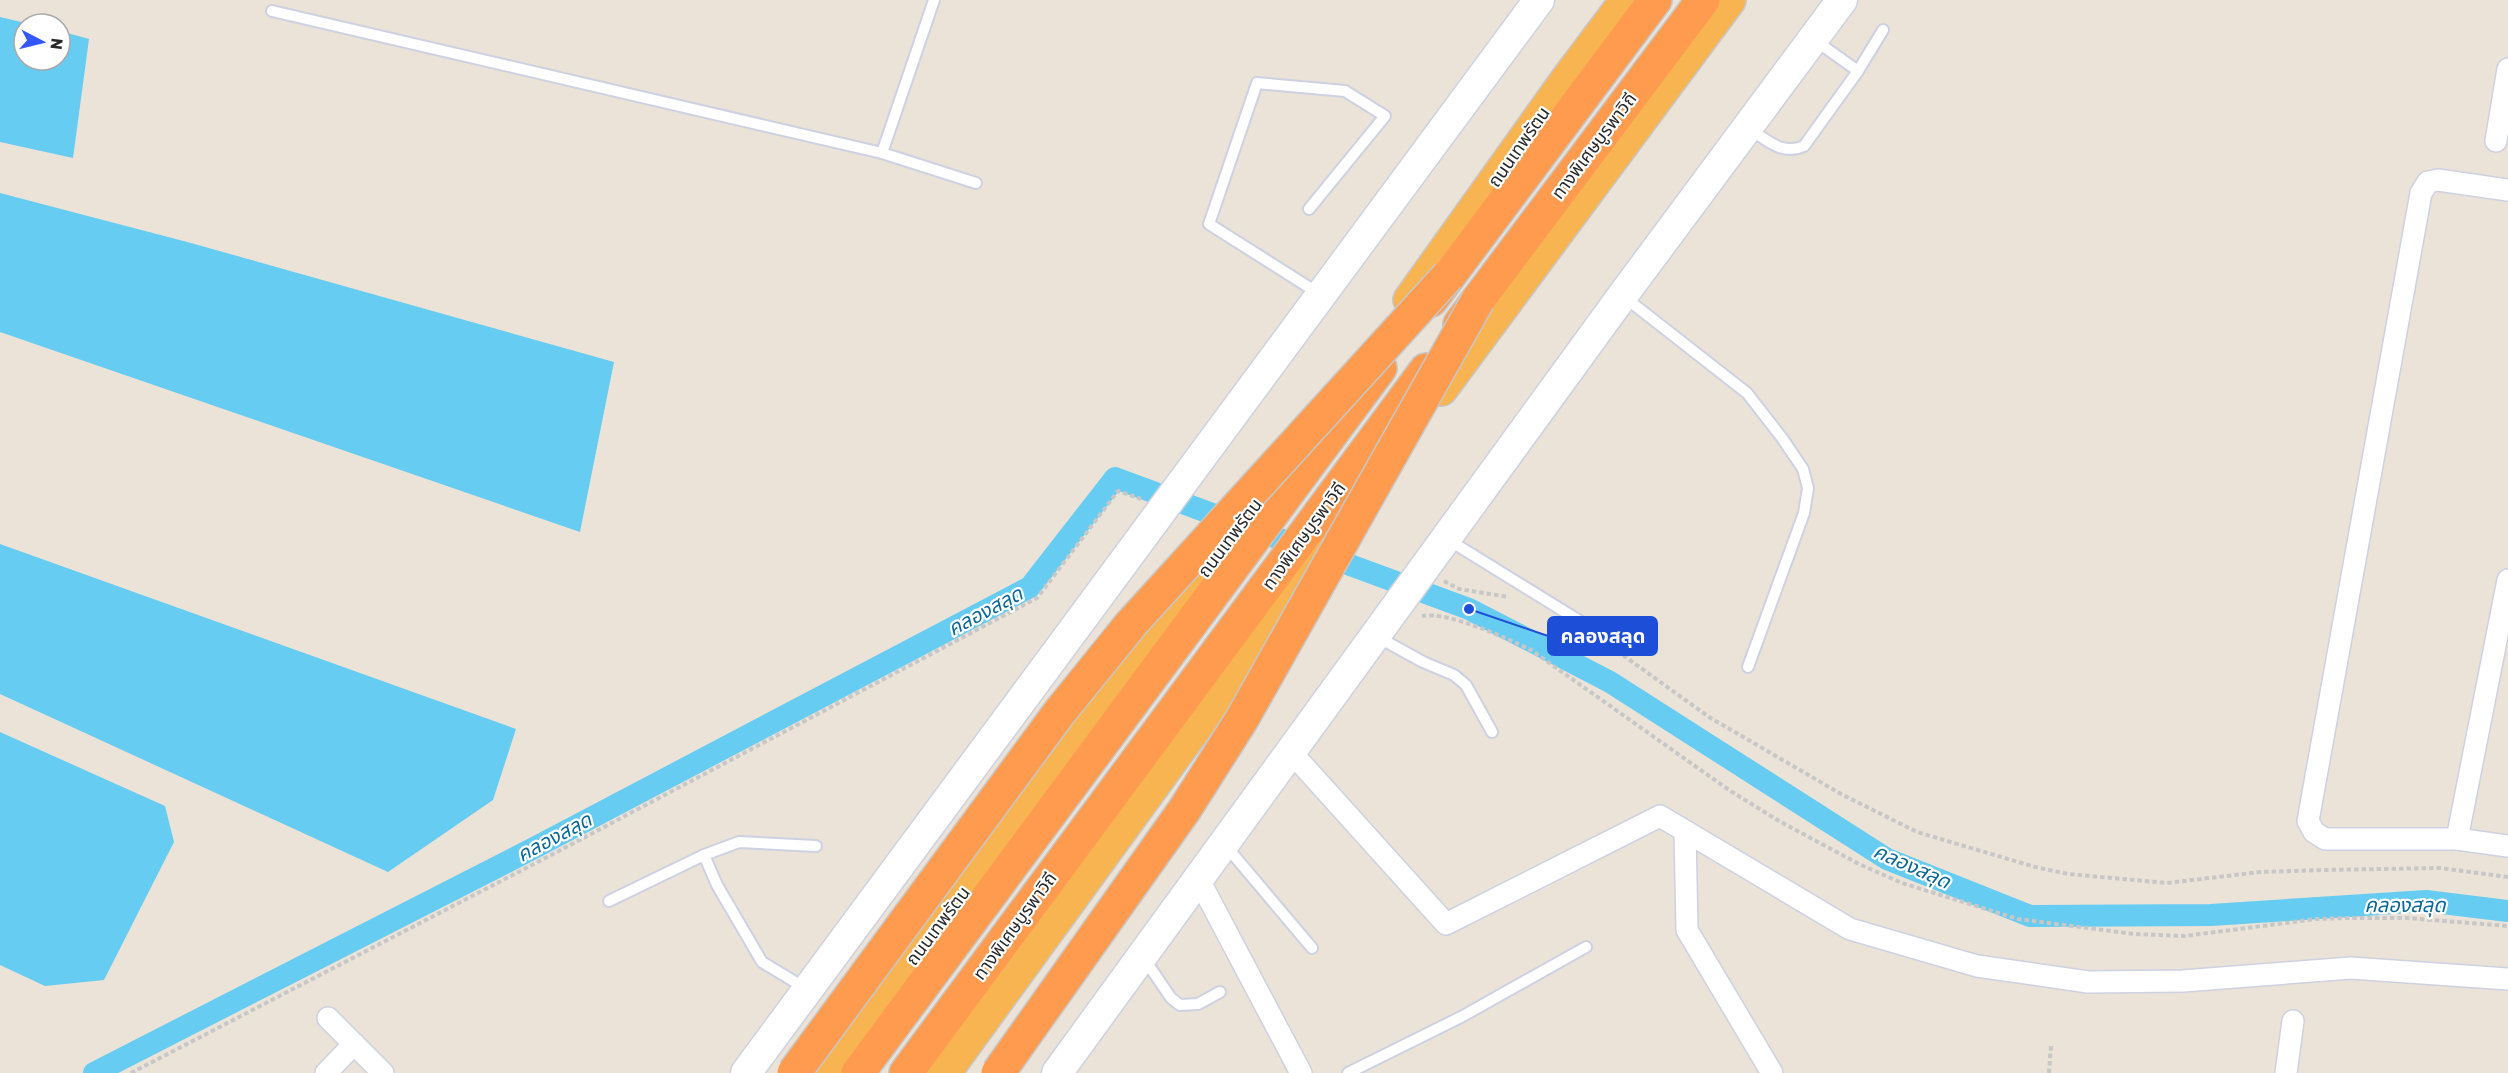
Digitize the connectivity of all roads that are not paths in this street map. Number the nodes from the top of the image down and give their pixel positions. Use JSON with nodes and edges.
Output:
{"nodes":[{"id":1,"x":934,"y":0,"type":"edge"},
{"id":2,"x":1539,"y":0,"type":"edge"},
{"id":3,"x":1627,"y":0,"type":"edge"},
{"id":4,"x":1655,"y":0,"type":"edge"},
{"id":5,"x":1703,"y":0,"type":"edge"},
{"id":6,"x":1729,"y":0,"type":"edge"},
{"id":7,"x":1842,"y":0,"type":"edge"},
{"id":8,"x":272,"y":11,"type":"dead end"},
{"id":9,"x":1883,"y":30,"type":"dead end"},
{"id":10,"x":1813,"y":39,"type":"junction"},
{"id":11,"x":2508,"y":69,"type":"edge"},
{"id":12,"x":1858,"y":71,"type":"junction"},
{"id":13,"x":1747,"y":128,"type":"junction"},
{"id":14,"x":2496,"y":141,"type":"dead end"},
{"id":15,"x":882,"y":153,"type":"junction"},
{"id":16,"x":976,"y":183,"type":"dead end"},
{"id":17,"x":2508,"y":190,"type":"edge"},
{"id":18,"x":1309,"y":209,"type":"dead end"},
{"id":19,"x":1448,"y":276,"type":"junction"},
{"id":20,"x":1321,"y":295,"type":"junction"},
{"id":21,"x":1623,"y":296,"type":"junction"},
{"id":22,"x":1478,"y":300,"type":"junction"},
{"id":23,"x":1433,"y":557,"type":"junction"},
{"id":24,"x":2508,"y":580,"type":"edge"},
{"id":25,"x":1386,"y":642,"type":"junction"},
{"id":26,"x":1647,"y":642,"type":"dead end"},
{"id":27,"x":1748,"y":667,"type":"dead end"},
{"id":28,"x":1492,"y":732,"type":"dead end"},
{"id":29,"x":1291,"y":752,"type":"junction"},
{"id":30,"x":1684,"y":831,"type":"junction"},
{"id":31,"x":2457,"y":839,"type":"junction"},
{"id":32,"x":1224,"y":844,"type":"junction"},
{"id":33,"x":816,"y":846,"type":"dead end"},
{"id":34,"x":2508,"y":846,"type":"edge"},
{"id":35,"x":704,"y":855,"type":"junction"},
{"id":36,"x":1199,"y":880,"type":"junction"},
{"id":37,"x":609,"y":901,"type":"dead end"},
{"id":38,"x":1586,"y":947,"type":"dead end"},
{"id":39,"x":1312,"y":948,"type":"dead end"},
{"id":40,"x":1143,"y":957,"type":"junction"},
{"id":41,"x":2508,"y":979,"type":"edge"},
{"id":42,"x":808,"y":990,"type":"junction"},
{"id":43,"x":1220,"y":992,"type":"dead end"},
{"id":44,"x":328,"y":1018,"type":"dead end"},
{"id":45,"x":2293,"y":1021,"type":"dead end"},
{"id":46,"x":354,"y":1044,"type":"junction"},
{"id":47,"x":326,"y":1073,"type":"edge"},
{"id":48,"x":383,"y":1073,"type":"edge"},
{"id":49,"x":746,"y":1073,"type":"edge"},
{"id":50,"x":794,"y":1073,"type":"edge"},
{"id":51,"x":829,"y":1073,"type":"edge"},
{"id":52,"x":858,"y":1073,"type":"edge"},
{"id":53,"x":906,"y":1073,"type":"edge"},
{"id":54,"x":944,"y":1073,"type":"edge"},
{"id":55,"x":998,"y":1073,"type":"edge"},
{"id":56,"x":1057,"y":1073,"type":"edge"},
{"id":57,"x":1301,"y":1073,"type":"edge"},
{"id":58,"x":1348,"y":1073,"type":"edge"},
{"id":59,"x":1772,"y":1073,"type":"edge"},
{"id":60,"x":2286,"y":1073,"type":"edge"}],
"edges":[{"from":1,"to":15,"type":"lane"},
{"from":2,"to":20,"type":"main road"},
{"from":3,"to":51,"type":"highway","name":"ถนนเทพรัตน"},
{"from":4,"to":19,"type":"highway"},
{"from":5,"to":22,"type":"highway","name":"ทางพิเศษบูรพาวิถี"},
{"from":6,"to":54,"type":"highway"},
{"from":7,"to":10,"type":"main road"},
{"from":8,"to":15,"type":"lane"},
{"from":9,"to":12,"type":"lane"},
{"from":10,"to":12,"type":"lane"},
{"from":10,"to":13,"type":"main road"},
{"from":11,"to":14,"type":"street"},
{"from":12,"to":13,"type":"lane"},
{"from":13,"to":21,"type":"main road"},
{"from":15,"to":16,"type":"lane"},
{"from":17,"to":31,"type":"street"},
{"from":18,"to":20,"type":"lane"},
{"from":19,"to":50,"type":"highway","bridge":true},
{"from":19,"to":52,"type":"highway","bridge":true},
{"from":20,"to":42,"type":"main road"},
{"from":21,"to":23,"type":"main road"},
{"from":21,"to":27,"type":"lane"},
{"from":22,"to":53,"type":"highway","name":"ทางพิเศษบูรพาวิถี","bridge":true},
{"from":22,"to":55,"type":"highway","bridge":true},
{"from":23,"to":25,"type":"main road"},
{"from":23,"to":26,"type":"lane"},
{"from":24,"to":31,"type":"street"},
{"from":25,"to":28,"type":"lane"},
{"from":25,"to":29,"type":"main road"},
{"from":29,"to":30,"type":"street"},
{"from":29,"to":32,"type":"main road"},
{"from":30,"to":41,"type":"street"},
{"from":30,"to":59,"type":"street"},
{"from":31,"to":34,"type":"street"},
{"from":32,"to":36,"type":"main road"},
{"from":32,"to":39,"type":"lane"},
{"from":33,"to":35,"type":"lane"},
{"from":35,"to":37,"type":"lane"},
{"from":35,"to":42,"type":"lane"},
{"from":36,"to":40,"type":"main road"},
{"from":36,"to":57,"type":"street"},
{"from":38,"to":58,"type":"lane"},
{"from":40,"to":43,"type":"lane"},
{"from":40,"to":56,"type":"main road"},
{"from":42,"to":49,"type":"main road"},
{"from":44,"to":46,"type":"street"},
{"from":45,"to":60,"type":"street"},
{"from":46,"to":47,"type":"street"},
{"from":46,"to":48,"type":"street"}]}
